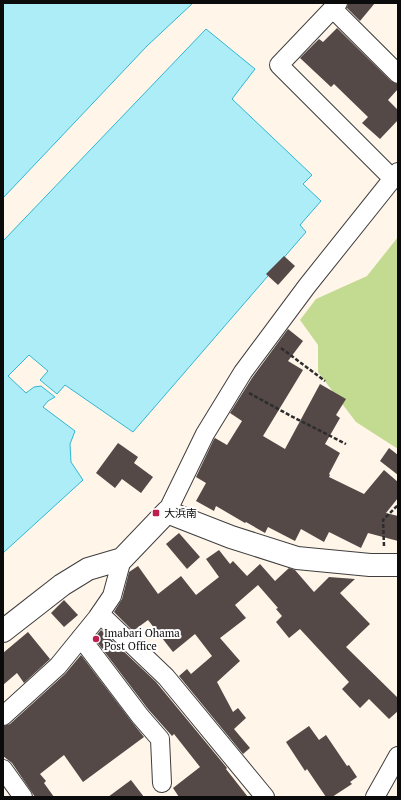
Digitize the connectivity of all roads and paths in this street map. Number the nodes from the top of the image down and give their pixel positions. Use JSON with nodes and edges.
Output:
{"nodes":[{"id":1,"x":335,"y":6,"type":"edge"},
{"id":2,"x":398,"y":74,"type":"edge"},
{"id":3,"x":395,"y":176,"type":"edge"},
{"id":4,"x":268,"y":338,"type":"junction"},
{"id":5,"x":326,"y":381,"type":"dead end"},
{"id":6,"x":234,"y":385,"type":"junction"},
{"id":7,"x":346,"y":444,"type":"dead end"},
{"id":8,"x":398,"y":505,"type":"edge"},
{"id":9,"x":167,"y":512,"type":"junction"},
{"id":10,"x":122,"y":559,"type":"junction"},
{"id":11,"x":391,"y":565,"type":"edge"},
{"id":12,"x":100,"y":614,"type":"junction"},
{"id":13,"x":3,"y":631,"type":"edge"},
{"id":14,"x":81,"y":638,"type":"junction"},
{"id":15,"x":3,"y":716,"type":"edge"},
{"id":16,"x":398,"y":756,"type":"edge"},
{"id":17,"x":3,"y":769,"type":"edge"},
{"id":18,"x":162,"y":783,"type":"dead end"},
{"id":19,"x":23,"y":797,"type":"edge"},
{"id":20,"x":265,"y":797,"type":"edge"},
{"id":21,"x":375,"y":797,"type":"edge"}],
"edges":[{"from":1,"to":2,"type":"street"},
{"from":1,"to":3,"type":"street"},
{"from":3,"to":4,"type":"street"},
{"from":4,"to":5,"type":"path"},
{"from":4,"to":6,"type":"street"},
{"from":6,"to":7,"type":"path"},
{"from":6,"to":9,"type":"street"},
{"from":8,"to":11,"type":"path"},
{"from":9,"to":10,"type":"street"},
{"from":9,"to":11,"type":"street"},
{"from":10,"to":12,"type":"street"},
{"from":10,"to":13,"type":"street"},
{"from":12,"to":14,"type":"street"},
{"from":12,"to":20,"type":"street"},
{"from":14,"to":15,"type":"street"},
{"from":14,"to":18,"type":"street"},
{"from":16,"to":21,"type":"street"},
{"from":17,"to":19,"type":"street"}]}
